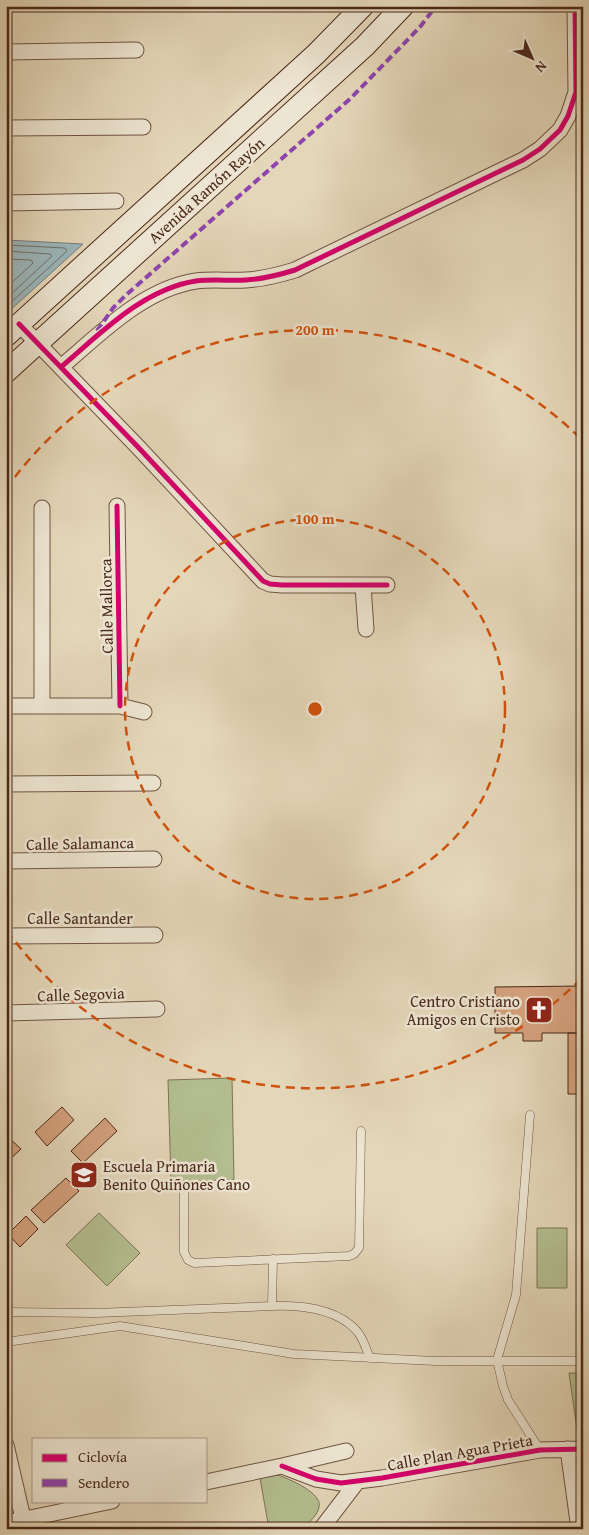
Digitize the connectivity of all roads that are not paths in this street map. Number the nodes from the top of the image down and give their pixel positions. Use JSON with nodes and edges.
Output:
{"nodes":[{"id":1,"x":363,"y":6,"type":"edge"},
{"id":2,"x":403,"y":6,"type":"edge"},
{"id":3,"x":575,"y":6,"type":"edge"},
{"id":4,"x":136,"y":50,"type":"dead end"},
{"id":5,"x":6,"y":52,"type":"edge"},
{"id":6,"x":580,"y":92,"type":"edge"},
{"id":7,"x":143,"y":127,"type":"dead end"},
{"id":8,"x":6,"y":128,"type":"edge"},
{"id":9,"x":116,"y":201,"type":"dead end"},
{"id":10,"x":6,"y":202,"type":"edge"},
{"id":11,"x":13,"y":330,"type":"edge"},
{"id":12,"x":38,"y":344,"type":"junction"},
{"id":13,"x":61,"y":367,"type":"junction"},
{"id":14,"x":6,"y":372,"type":"edge"},
{"id":15,"x":117,"y":506,"type":"dead end"},
{"id":16,"x":42,"y":508,"type":"dead end"},
{"id":17,"x":387,"y":585,"type":"dead end"},
{"id":18,"x":363,"y":586,"type":"junction"},
{"id":19,"x":366,"y":629,"type":"dead end"},
{"id":20,"x":6,"y":706,"type":"edge"},
{"id":21,"x":42,"y":706,"type":"junction"},
{"id":22,"x":120,"y":706,"type":"junction"},
{"id":23,"x":144,"y":712,"type":"dead end"},
{"id":24,"x":153,"y":783,"type":"dead end"},
{"id":25,"x":6,"y":784,"type":"edge"},
{"id":26,"x":154,"y":859,"type":"dead end"},
{"id":27,"x":6,"y":861,"type":"edge"},
{"id":28,"x":154,"y":934,"type":"dead end"},
{"id":29,"x":6,"y":936,"type":"edge"},
{"id":30,"x":156,"y":1009,"type":"dead end"},
{"id":31,"x":6,"y":1014,"type":"edge"},
{"id":32,"x":530,"y":1115,"type":"dead end"},
{"id":33,"x":361,"y":1131,"type":"dead end"},
{"id":34,"x":184,"y":1193,"type":"dead end"},
{"id":35,"x":273,"y":1259,"type":"junction"},
{"id":36,"x":272,"y":1306,"type":"junction"},
{"id":37,"x":6,"y":1312,"type":"edge"},
{"id":38,"x":6,"y":1342,"type":"edge"},
{"id":39,"x":370,"y":1358,"type":"junction"},
{"id":40,"x":497,"y":1360,"type":"junction"},
{"id":41,"x":583,"y":1361,"type":"edge"},
{"id":42,"x":6,"y":1445,"type":"edge"},
{"id":43,"x":575,"y":1449,"type":"edge"},
{"id":44,"x":540,"y":1450,"type":"junction"},
{"id":45,"x":346,"y":1451,"type":"dead end"},
{"id":46,"x":282,"y":1466,"type":"junction"},
{"id":47,"x":208,"y":1482,"type":"edge"},
{"id":48,"x":357,"y":1482,"type":"junction"},
{"id":49,"x":108,"y":1502,"type":"edge"},
{"id":50,"x":6,"y":1523,"type":"edge"},
{"id":51,"x":25,"y":1524,"type":"edge"},
{"id":52,"x":320,"y":1529,"type":"edge"},
{"id":53,"x":579,"y":1529,"type":"edge"}],
"edges":[{"from":1,"to":11,"type":"main road","name":"Avenida Ramón Rayón"},
{"from":2,"to":12,"type":"main road","name":"Avenida Ramón Rayón"},
{"from":3,"to":6,"type":"street"},
{"from":4,"to":5,"type":"street"},
{"from":6,"to":13,"type":"street"},
{"from":7,"to":8,"type":"street"},
{"from":9,"to":10,"type":"street"},
{"from":11,"to":12,"type":"street"},
{"from":12,"to":13,"type":"street"},
{"from":12,"to":14,"type":"main road","name":"Avenida Ramón Rayón"},
{"from":13,"to":18,"type":"street"},
{"from":15,"to":22,"type":"street","name":"Calle Mallorca"},
{"from":16,"to":21,"type":"street"},
{"from":17,"to":18,"type":"street"},
{"from":18,"to":19,"type":"street"},
{"from":20,"to":21,"type":"street"},
{"from":21,"to":22,"type":"street"},
{"from":22,"to":23,"type":"street"},
{"from":24,"to":25,"type":"street"},
{"from":26,"to":27,"type":"street","name":"Calle Salamanca"},
{"from":28,"to":29,"type":"street","name":"Calle Santander"},
{"from":30,"to":31,"type":"street","name":"Calle Segovia"},
{"from":32,"to":40,"type":"lane"},
{"from":33,"to":35,"type":"lane"},
{"from":34,"to":35,"type":"lane"},
{"from":35,"to":36,"type":"lane"},
{"from":36,"to":37,"type":"lane"},
{"from":36,"to":39,"type":"lane"},
{"from":38,"to":39,"type":"lane"},
{"from":39,"to":40,"type":"lane"},
{"from":40,"to":41,"type":"lane"},
{"from":40,"to":44,"type":"lane"},
{"from":42,"to":51,"type":"street"},
{"from":43,"to":44,"type":"street","name":"Calle Plan Agua Prieta"},
{"from":43,"to":53,"type":"street"},
{"from":44,"to":48,"type":"street","name":"Calle Plan Agua Prieta"},
{"from":45,"to":46,"type":"street"},
{"from":46,"to":47,"type":"street"},
{"from":46,"to":48,"type":"street","name":"Calle Plan Agua Prieta"},
{"from":48,"to":52,"type":"street"},
{"from":49,"to":51,"type":"street"},
{"from":50,"to":51,"type":"street"}]}
